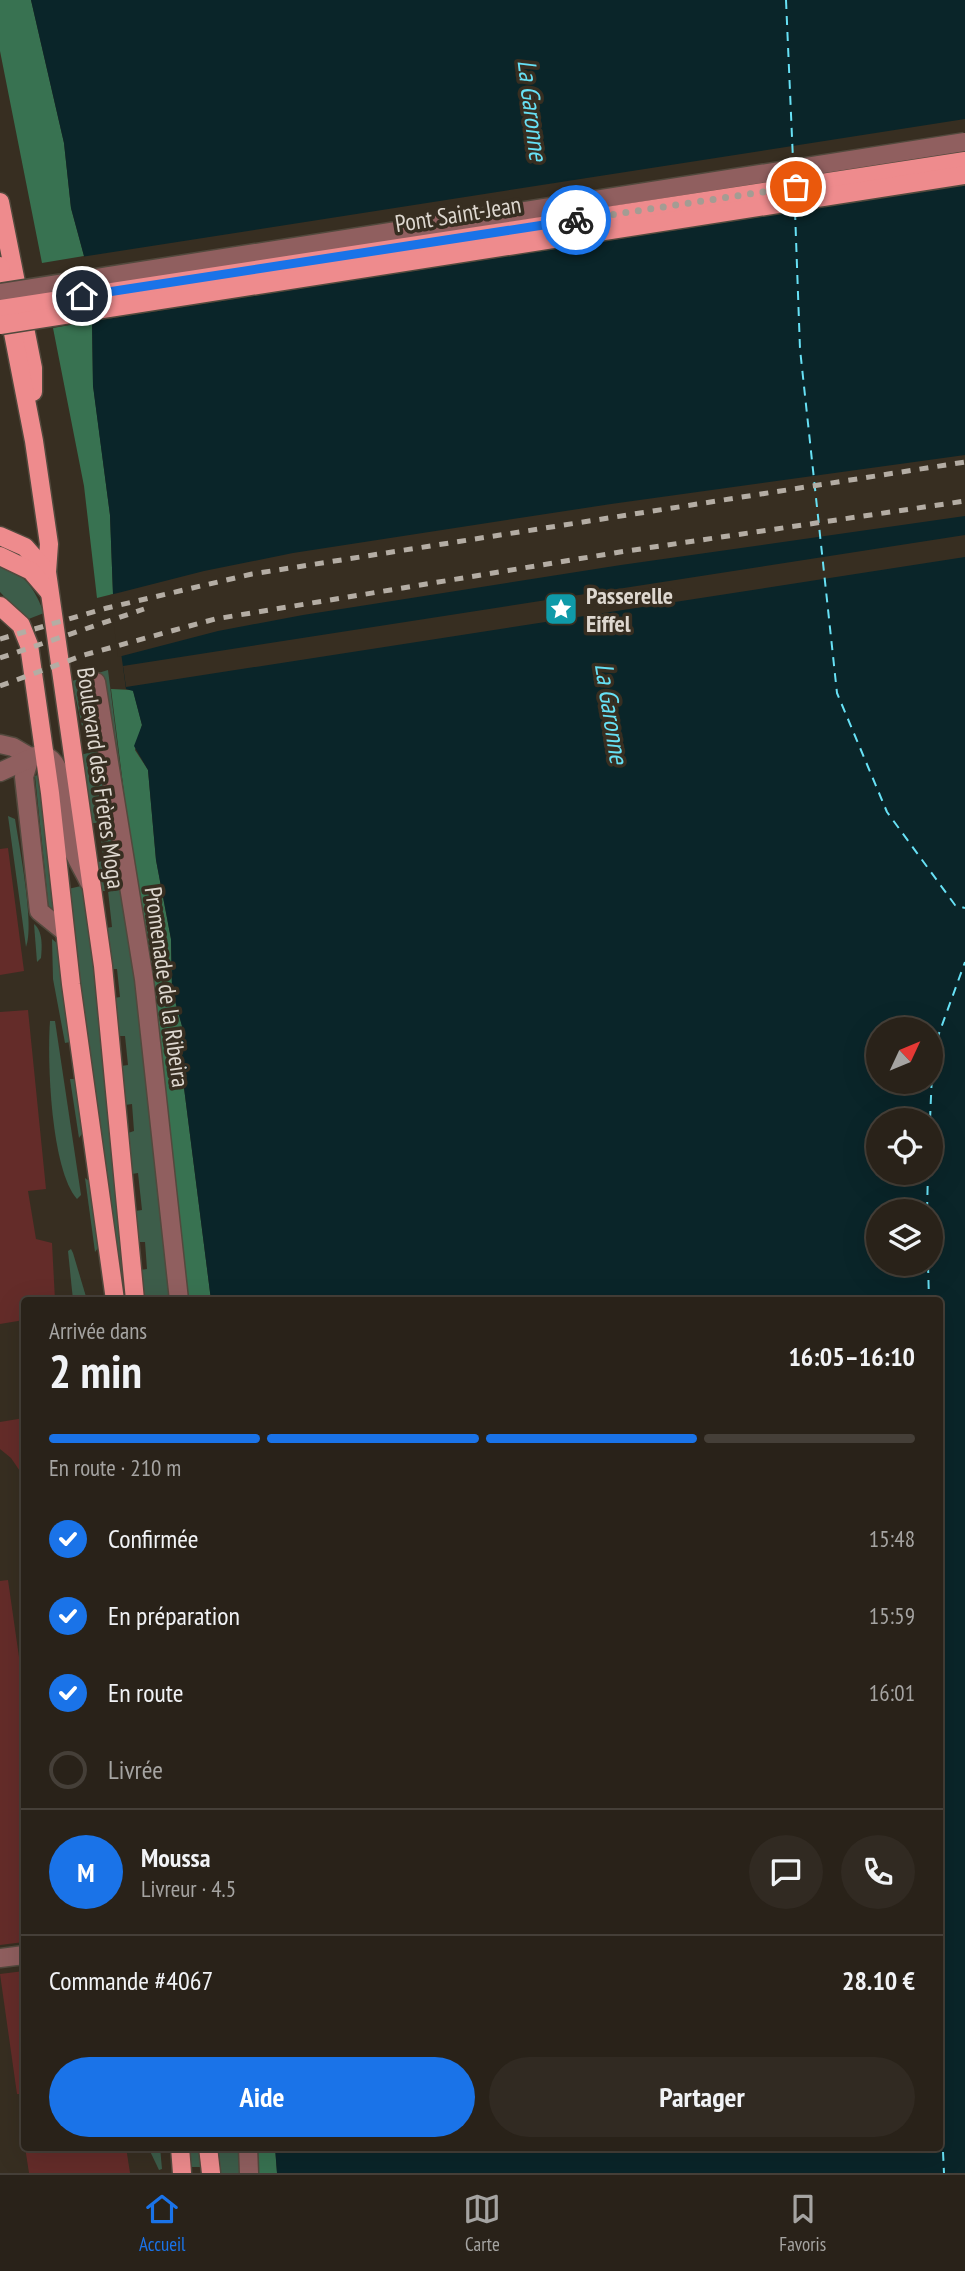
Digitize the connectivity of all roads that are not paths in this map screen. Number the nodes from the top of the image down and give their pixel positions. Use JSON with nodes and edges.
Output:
{"nodes":[{"id":1,"x":965,"y":142,"type":"edge"},
{"id":2,"x":965,"y":160,"type":"edge"},
{"id":3,"x":965,"y":175,"type":"edge"},
{"id":4,"x":0,"y":202,"type":"edge"},
{"id":5,"x":0,"y":266,"type":"edge"},
{"id":6,"x":0,"y":293,"type":"edge"},
{"id":7,"x":0,"y":309,"type":"edge"},
{"id":8,"x":0,"y":325,"type":"edge"},
{"id":9,"x":34,"y":441,"type":"junction"},
{"id":10,"x":0,"y":536,"type":"edge"},
{"id":11,"x":0,"y":556,"type":"edge"},
{"id":12,"x":47,"y":572,"type":"junction"},
{"id":13,"x":51,"y":596,"type":"junction"},
{"id":14,"x":0,"y":606,"type":"edge"},
{"id":15,"x":96,"y":682,"type":"dead end"},
{"id":16,"x":0,"y":744,"type":"edge"},
{"id":17,"x":71,"y":745,"type":"junction"},
{"id":18,"x":37,"y":756,"type":"junction"},
{"id":19,"x":0,"y":772,"type":"edge"},
{"id":20,"x":92,"y":887,"type":"junction"},
{"id":21,"x":115,"y":1297,"type":"edge"},
{"id":22,"x":135,"y":1297,"type":"edge"},
{"id":23,"x":179,"y":1297,"type":"edge"},
{"id":24,"x":21,"y":1955,"type":"edge"},
{"id":25,"x":0,"y":1958,"type":"edge"},
{"id":26,"x":180,"y":2151,"type":"edge"},
{"id":27,"x":208,"y":2151,"type":"edge"},
{"id":28,"x":248,"y":2151,"type":"edge"},
{"id":29,"x":182,"y":2173,"type":"edge"},
{"id":30,"x":211,"y":2173,"type":"edge"},
{"id":31,"x":249,"y":2173,"type":"edge"}],
"edges":[{"from":1,"to":6,"type":"street","bridge":true},
{"from":2,"to":7,"type":"main road","name":"Pont Saint-Jean","bridge":true},
{"from":3,"to":8,"type":"main road","name":"Pont Saint-Jean","bridge":true},
{"from":4,"to":9,"type":"main road"},
{"from":5,"to":9,"type":"main road","name":"Boulevard des Frères Moga"},
{"from":9,"to":12,"type":"main road","name":"Boulevard des Frères Moga"},
{"from":10,"to":12,"type":"main road"},
{"from":11,"to":13,"type":"main road"},
{"from":12,"to":13,"type":"main road","name":"Boulevard des Frères Moga"},
{"from":13,"to":17,"type":"main road","name":"Boulevard des Frères Moga"},
{"from":14,"to":18,"type":"main road"},
{"from":15,"to":23,"type":"street","name":"Promenade de la Ribeira"},
{"from":16,"to":18,"type":"street"},
{"from":17,"to":18,"type":"street"},
{"from":17,"to":20,"type":"main road","name":"Boulevard des Frères Moga"},
{"from":18,"to":19,"type":"street"},
{"from":18,"to":20,"type":"street"},
{"from":18,"to":21,"type":"main road"},
{"from":20,"to":22,"type":"main road","name":"Boulevard des Frères Moga"},
{"from":24,"to":25,"type":"street"},
{"from":26,"to":29,"type":"main road"},
{"from":27,"to":30,"type":"main road"},
{"from":28,"to":31,"type":"street"}]}
